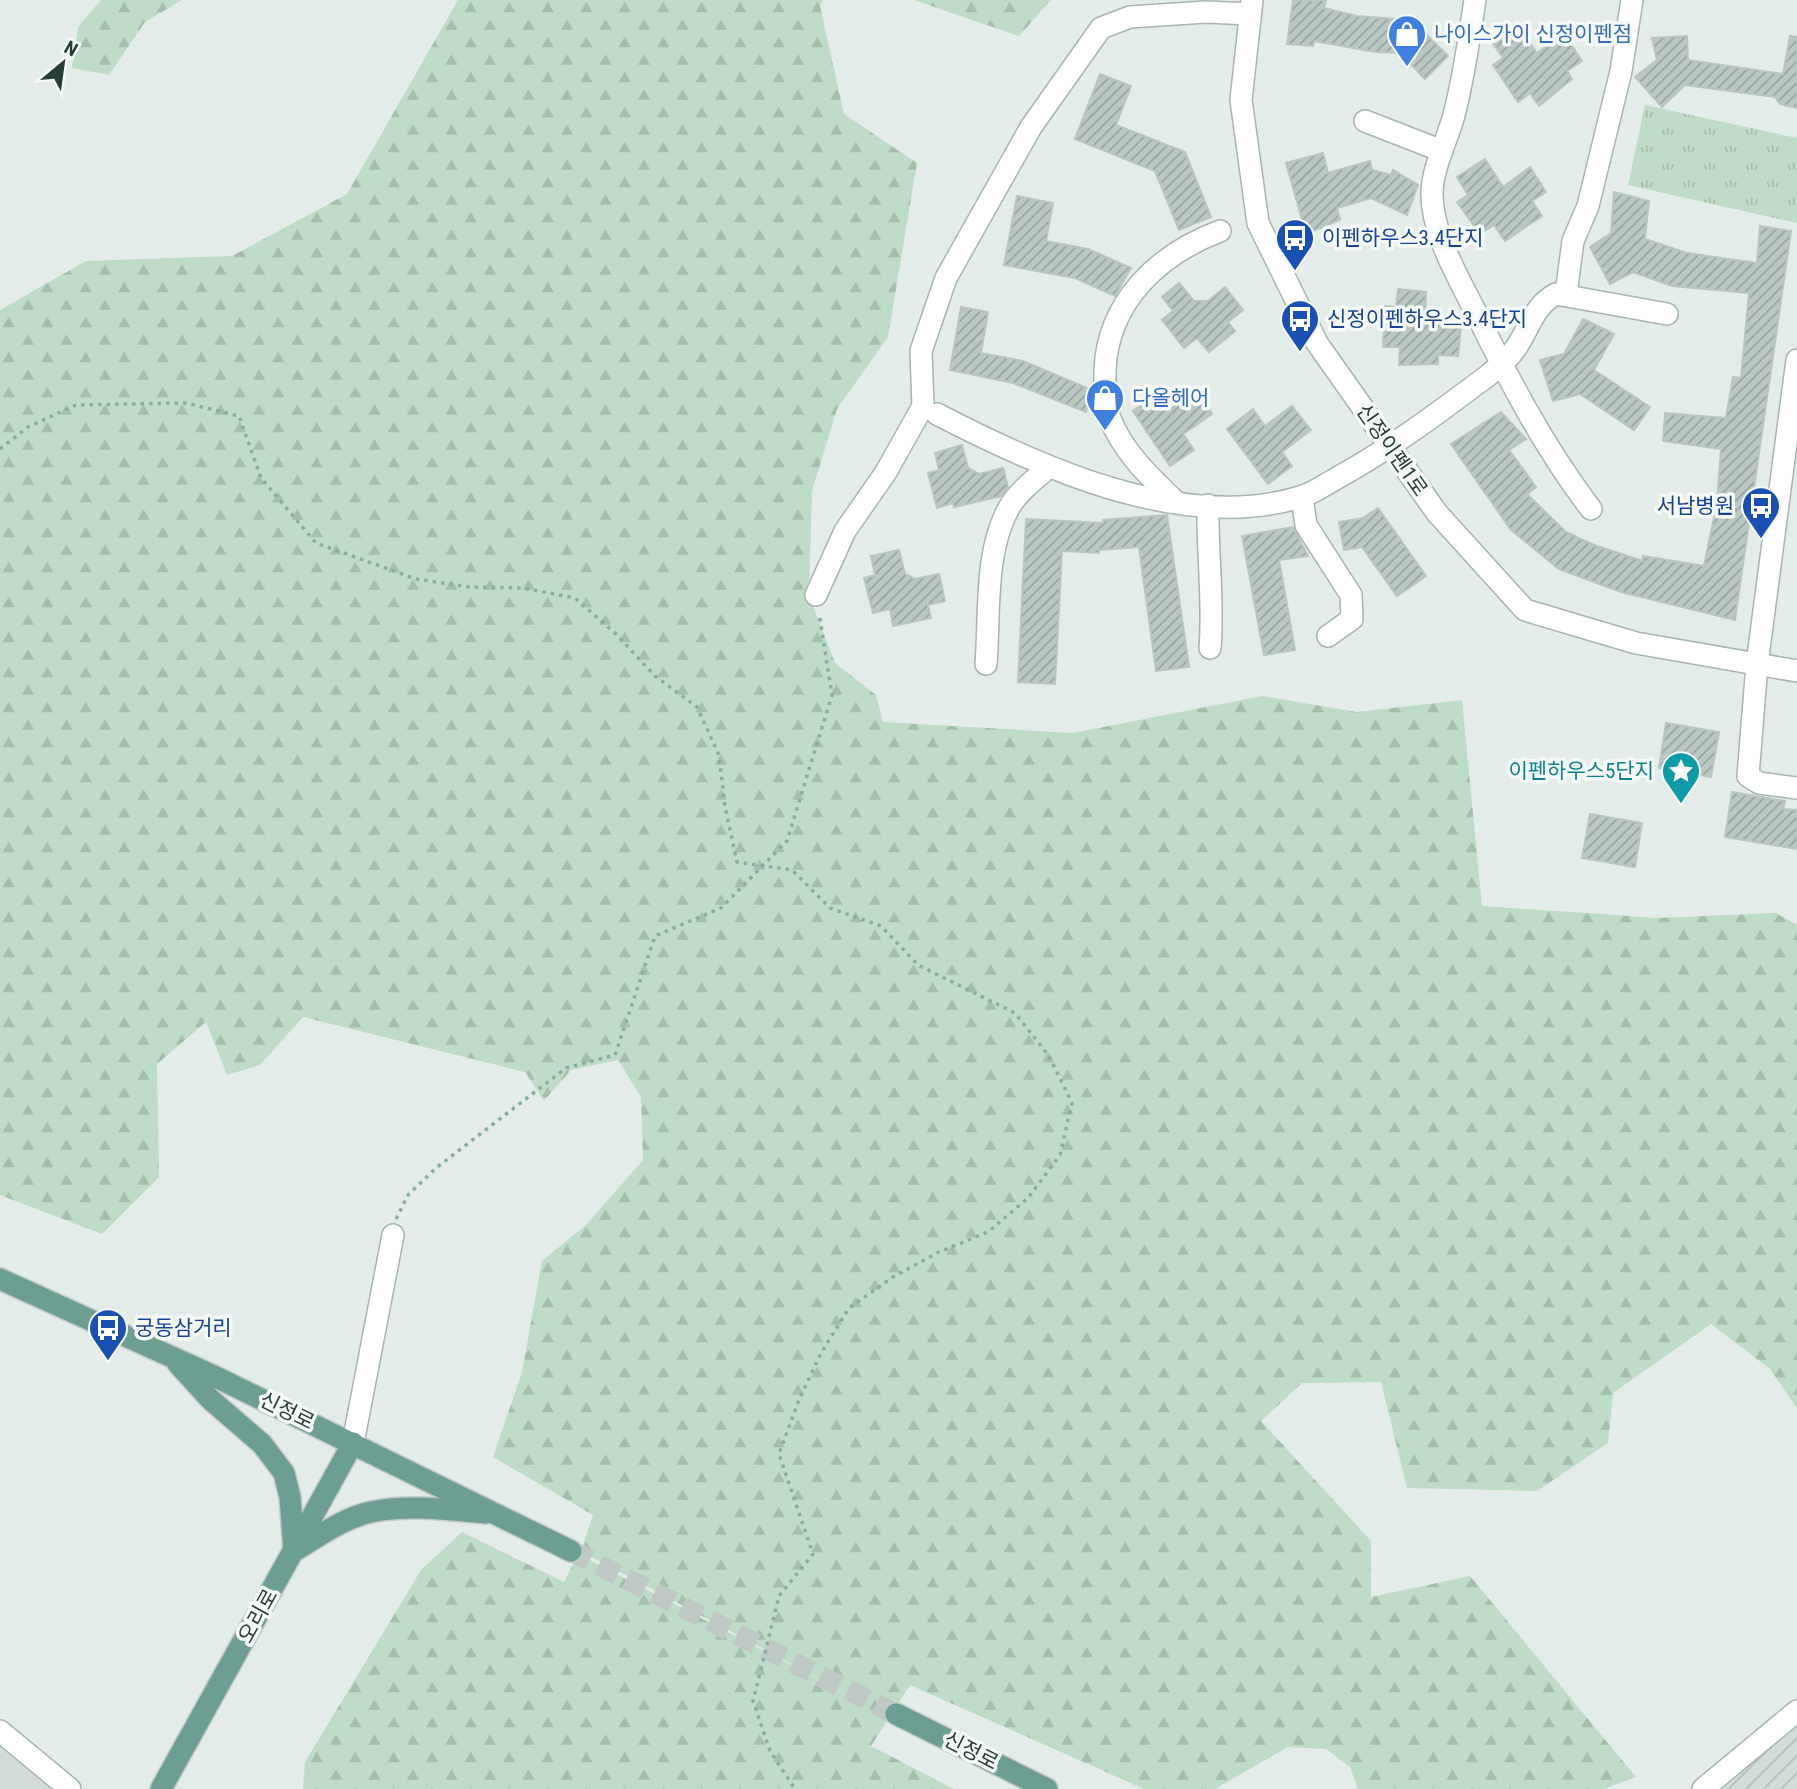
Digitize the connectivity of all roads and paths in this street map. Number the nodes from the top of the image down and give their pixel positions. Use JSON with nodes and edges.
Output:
{"nodes":[{"id":1,"x":1475,"y":0,"type":"edge"},
{"id":2,"x":1632,"y":0,"type":"edge"},
{"id":3,"x":1251,"y":7,"type":"edge"},
{"id":4,"x":1365,"y":121,"type":"dead end"},
{"id":5,"x":1442,"y":151,"type":"junction"},
{"id":6,"x":1220,"y":230,"type":"dead end"},
{"id":7,"x":1566,"y":294,"type":"junction"},
{"id":8,"x":1667,"y":314,"type":"dead end"},
{"id":9,"x":1797,"y":360,"type":"edge"},
{"id":10,"x":1502,"y":365,"type":"junction"},
{"id":11,"x":937,"y":414,"type":"dead end"},
{"id":12,"x":1390,"y":448,"type":"junction"},
{"id":13,"x":0,"y":449,"type":"edge"},
{"id":14,"x":1048,"y":468,"type":"junction"},
{"id":15,"x":1302,"y":497,"type":"junction"},
{"id":16,"x":1176,"y":502,"type":"junction"},
{"id":17,"x":1208,"y":505,"type":"junction"},
{"id":18,"x":1591,"y":509,"type":"dead end"},
{"id":19,"x":816,"y":594,"type":"joint"},
{"id":20,"x":1328,"y":636,"type":"dead end"},
{"id":21,"x":1210,"y":648,"type":"dead end"},
{"id":22,"x":986,"y":664,"type":"dead end"},
{"id":23,"x":1758,"y":664,"type":"junction"},
{"id":24,"x":1797,"y":671,"type":"edge"},
{"id":25,"x":1797,"y":788,"type":"edge"},
{"id":26,"x":762,"y":866,"type":"junction"},
{"id":27,"x":393,"y":1235,"type":"joint"},
{"id":28,"x":0,"y":1279,"type":"edge"},
{"id":29,"x":170,"y":1355,"type":"junction"},
{"id":30,"x":353,"y":1443,"type":"junction"},
{"id":31,"x":495,"y":1513,"type":"junction"},
{"id":32,"x":294,"y":1551,"type":"junction"},
{"id":33,"x":571,"y":1551,"type":"tunnel mouth"},
{"id":34,"x":1797,"y":1711,"type":"edge"},
{"id":35,"x":896,"y":1714,"type":"tunnel mouth"},
{"id":36,"x":0,"y":1731,"type":"edge"},
{"id":37,"x":70,"y":1789,"type":"edge"},
{"id":38,"x":161,"y":1789,"type":"edge"},
{"id":39,"x":795,"y":1789,"type":"edge"},
{"id":40,"x":1047,"y":1789,"type":"edge"},
{"id":41,"x":1703,"y":1789,"type":"edge"}],
"edges":[{"from":1,"to":5,"type":"street"},
{"from":2,"to":7,"type":"street"},
{"from":3,"to":12,"type":"street","name":"신정이펜1로"},
{"from":3,"to":19,"type":"street"},
{"from":4,"to":5,"type":"street"},
{"from":5,"to":10,"type":"street"},
{"from":6,"to":16,"type":"street"},
{"from":7,"to":8,"type":"street"},
{"from":7,"to":10,"type":"street"},
{"from":9,"to":23,"type":"street"},
{"from":10,"to":12,"type":"street"},
{"from":10,"to":18,"type":"street"},
{"from":11,"to":14,"type":"street"},
{"from":12,"to":15,"type":"street"},
{"from":12,"to":23,"type":"street","name":"신정이펜1로"},
{"from":13,"to":26,"type":"path"},
{"from":14,"to":16,"type":"street"},
{"from":14,"to":22,"type":"street"},
{"from":15,"to":17,"type":"street"},
{"from":15,"to":20,"type":"street"},
{"from":16,"to":17,"type":"street"},
{"from":17,"to":21,"type":"street"},
{"from":19,"to":26,"type":"path"},
{"from":23,"to":24,"type":"street","name":"신정이펜1로"},
{"from":23,"to":25,"type":"street"},
{"from":26,"to":27,"type":"path"},
{"from":26,"to":39,"type":"path"},
{"from":27,"to":30,"type":"street"},
{"from":28,"to":29,"type":"main road","name":"신정로"},
{"from":29,"to":30,"type":"main road","name":"신정로"},
{"from":29,"to":32,"type":"main road"},
{"from":30,"to":31,"type":"main road","name":"신정로"},
{"from":30,"to":32,"type":"main road","name":"오리로"},
{"from":31,"to":32,"type":"main road"},
{"from":31,"to":33,"type":"main road","name":"신정로"},
{"from":32,"to":38,"type":"main road","name":"오리로"},
{"from":34,"to":41,"type":"street"},
{"from":35,"to":40,"type":"main road","name":"신정로"},
{"from":36,"to":37,"type":"street"}]}
